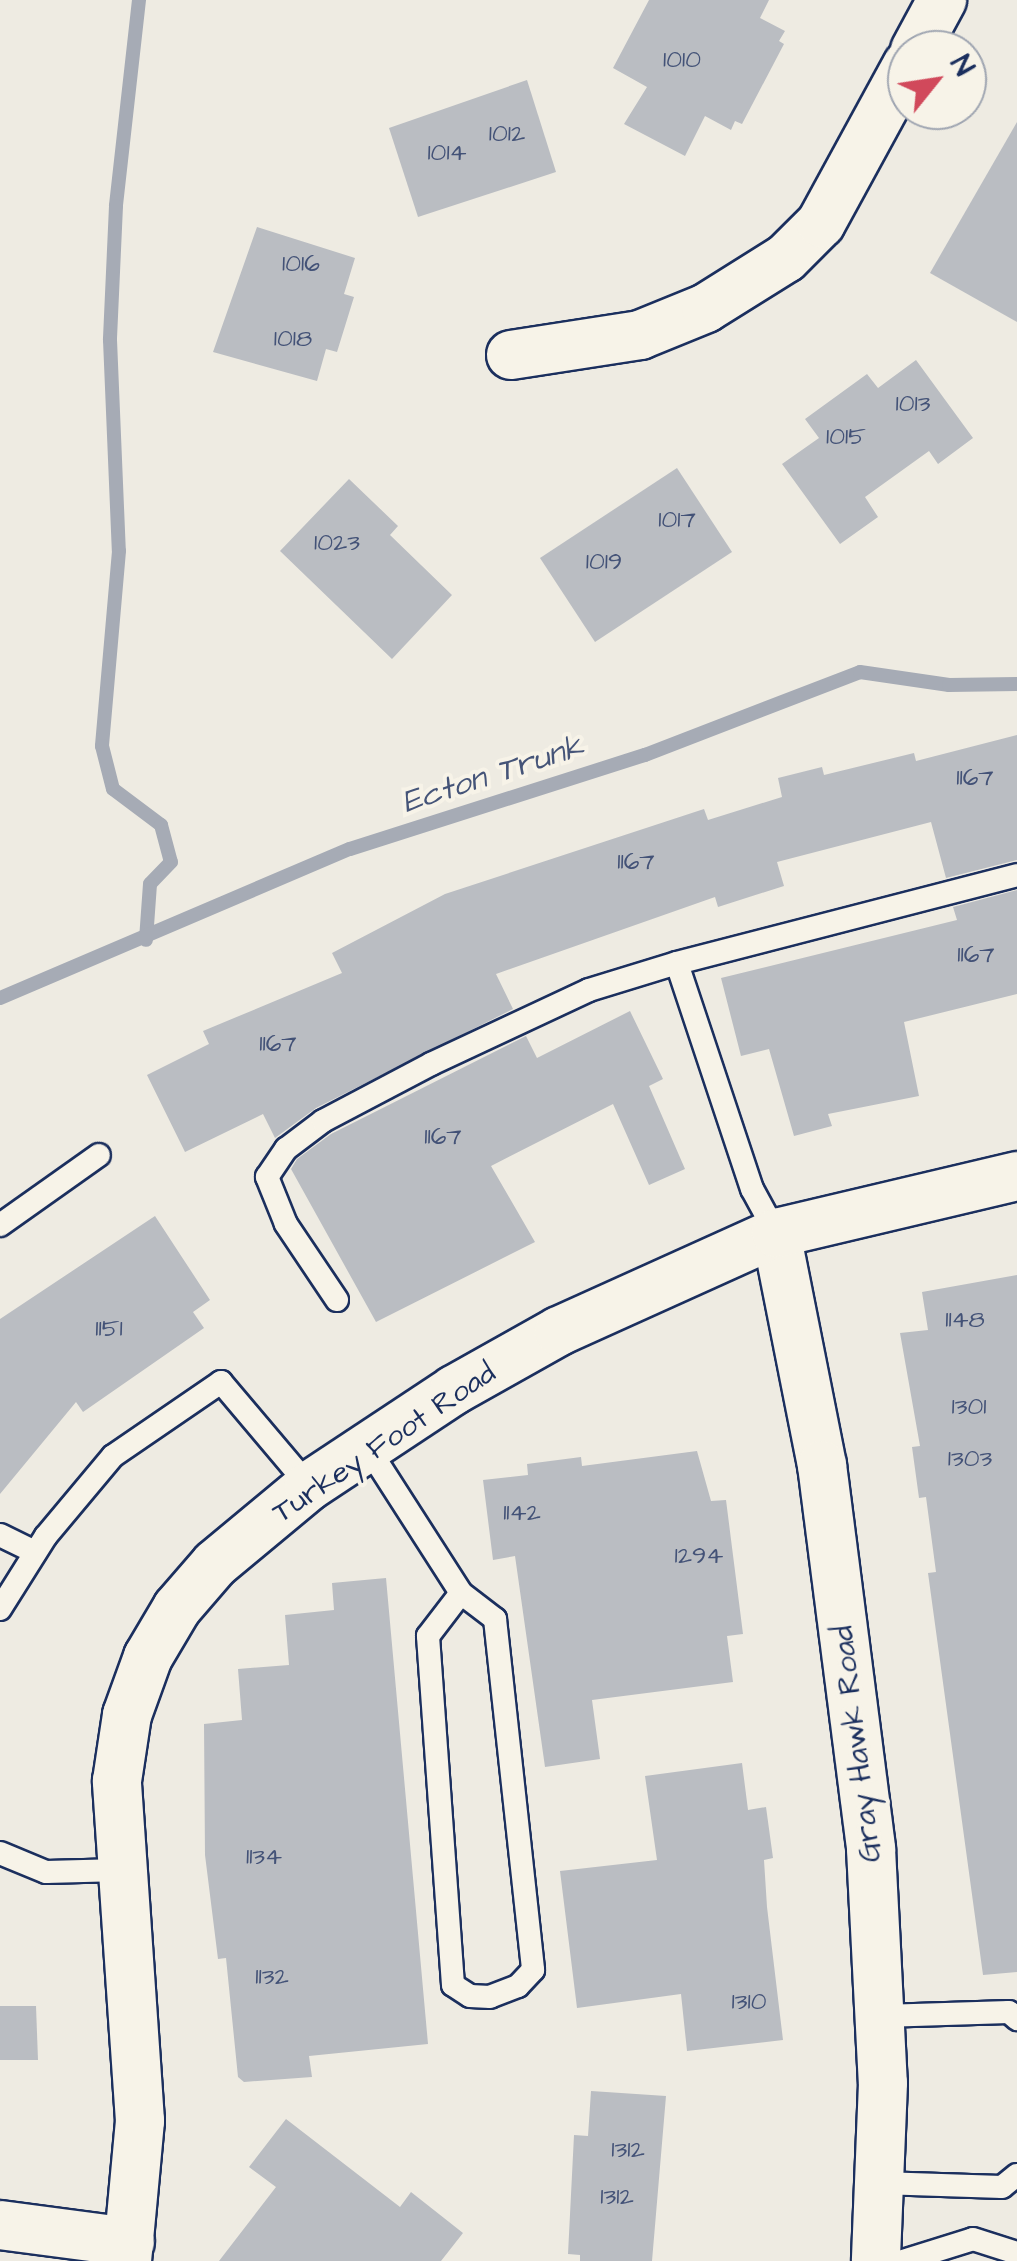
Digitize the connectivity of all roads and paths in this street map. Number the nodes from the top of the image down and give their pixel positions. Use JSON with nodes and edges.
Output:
{"nodes":[{"id":1,"x":942,"y":0,"type":"edge"},
{"id":2,"x":926,"y":30,"type":"edge"},
{"id":3,"x":887,"y":102,"type":"edge"},
{"id":4,"x":511,"y":355,"type":"dead end"},
{"id":5,"x":1017,"y":875,"type":"edge"},
{"id":6,"x":677,"y":963,"type":"junction"},
{"id":7,"x":99,"y":1155,"type":"dead end"},
{"id":8,"x":1017,"y":1176,"type":"edge"},
{"id":9,"x":0,"y":1225,"type":"edge"},
{"id":10,"x":776,"y":1233,"type":"junction"},
{"id":11,"x":337,"y":1300,"type":"dead end"},
{"id":12,"x":368,"y":1448,"type":"junction"},
{"id":13,"x":309,"y":1486,"type":"junction"},
{"id":14,"x":0,"y":1535,"type":"edge"},
{"id":15,"x":35,"y":1552,"type":"junction"},
{"id":16,"x":461,"y":1593,"type":"junction"},
{"id":17,"x":0,"y":1609,"type":"edge"},
{"id":18,"x":0,"y":1852,"type":"edge"},
{"id":19,"x":121,"y":1870,"type":"junction"},
{"id":20,"x":882,"y":2016,"type":"junction"},
{"id":21,"x":1017,"y":2019,"type":"edge"},
{"id":22,"x":1017,"y":2176,"type":"edge"},
{"id":23,"x":880,"y":2183,"type":"junction"},
{"id":24,"x":0,"y":2225,"type":"edge"},
{"id":25,"x":129,"y":2252,"type":"edge"},
{"id":26,"x":1017,"y":2253,"type":"edge"},
{"id":27,"x":876,"y":2261,"type":"edge"},
{"id":28,"x":903,"y":2261,"type":"edge"}],
"edges":[{"from":1,"to":2,"type":"street"},
{"from":3,"to":4,"type":"street"},
{"from":5,"to":6,"type":"lane"},
{"from":6,"to":10,"type":"lane"},
{"from":6,"to":11,"type":"lane"},
{"from":7,"to":9,"type":"lane"},
{"from":8,"to":10,"type":"street","name":"Turkey Foot Road"},
{"from":10,"to":12,"type":"street","name":"Turkey Foot Road"},
{"from":10,"to":20,"type":"street","name":"Gray Hawk Road"},
{"from":12,"to":13,"type":"street","name":"Turkey Foot Road"},
{"from":12,"to":16,"type":"lane"},
{"from":13,"to":15,"type":"lane"},
{"from":13,"to":19,"type":"street","name":"Turkey Foot Road"},
{"from":14,"to":15,"type":"lane"},
{"from":15,"to":17,"type":"lane"},
{"from":16,"to":16,"type":"lane"},
{"from":18,"to":19,"type":"lane"},
{"from":19,"to":25,"type":"street","name":"Turkey Foot Road"},
{"from":20,"to":21,"type":"lane"},
{"from":20,"to":23,"type":"street","name":"Gray Hawk Road"},
{"from":22,"to":23,"type":"lane"},
{"from":23,"to":27,"type":"street","name":"Gray Hawk Road"},
{"from":24,"to":25,"type":"street"},
{"from":26,"to":28,"type":"lane"}]}
